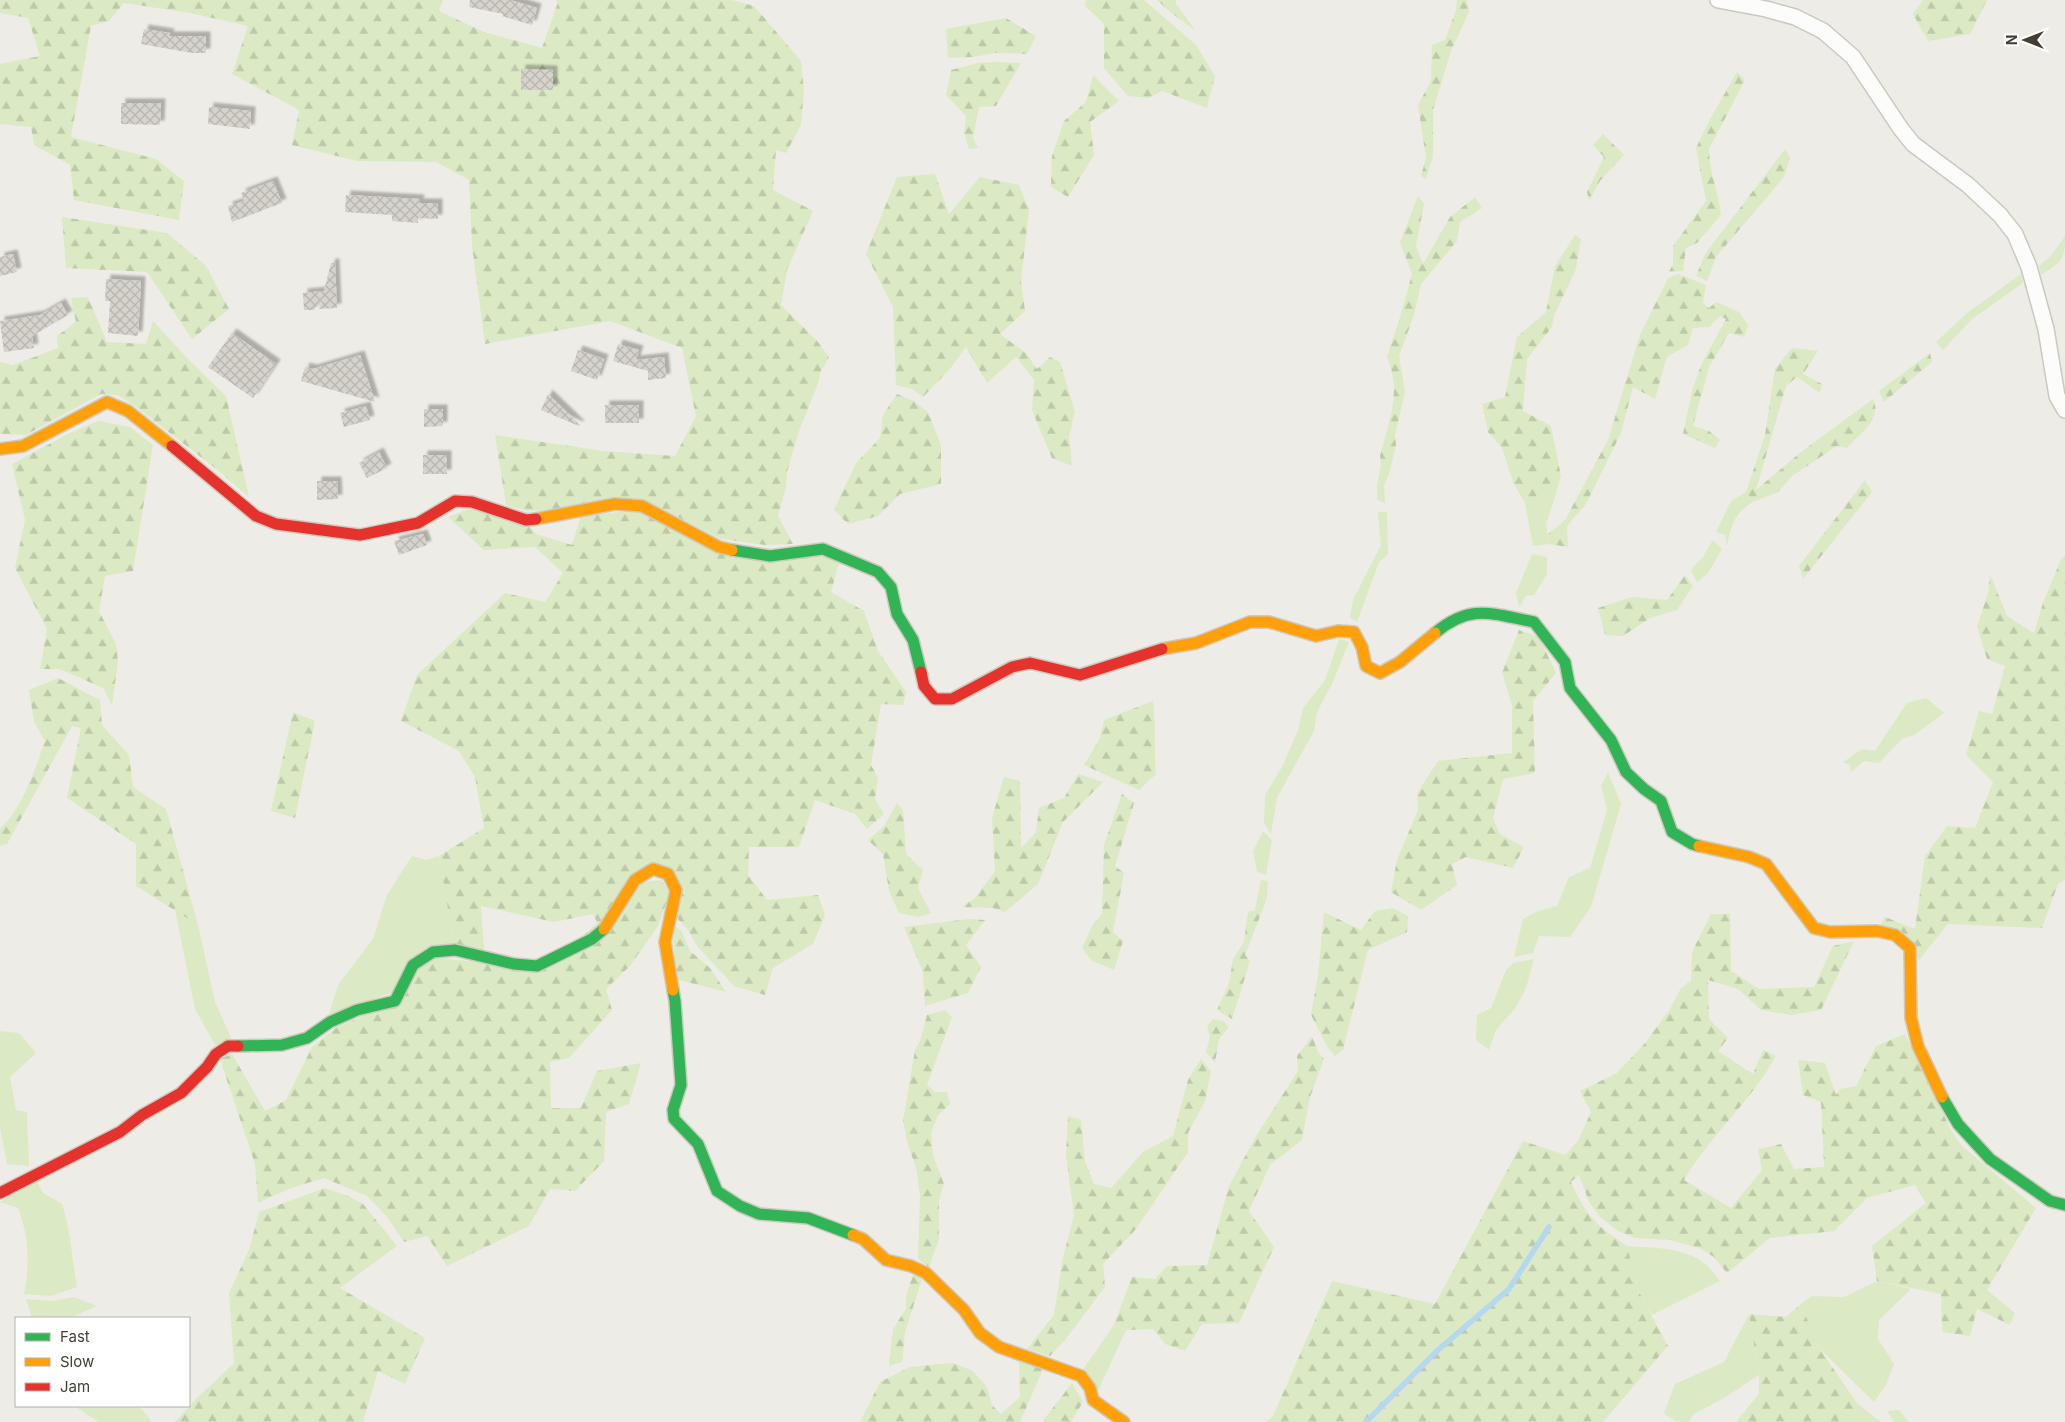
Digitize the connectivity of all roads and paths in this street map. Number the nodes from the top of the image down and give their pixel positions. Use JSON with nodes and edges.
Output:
{"nodes":[{"id":1,"x":1718,"y":0,"type":"edge"},
{"id":2,"x":2065,"y":410,"type":"edge"},
{"id":3,"x":0,"y":449,"type":"edge"},
{"id":4,"x":0,"y":1193,"type":"edge"},
{"id":5,"x":2065,"y":1205,"type":"edge"},
{"id":6,"x":1124,"y":1422,"type":"edge"}],
"edges":[{"from":1,"to":2,"type":"street"},
{"from":3,"to":5,"type":"street"},
{"from":4,"to":6,"type":"street"}]}
